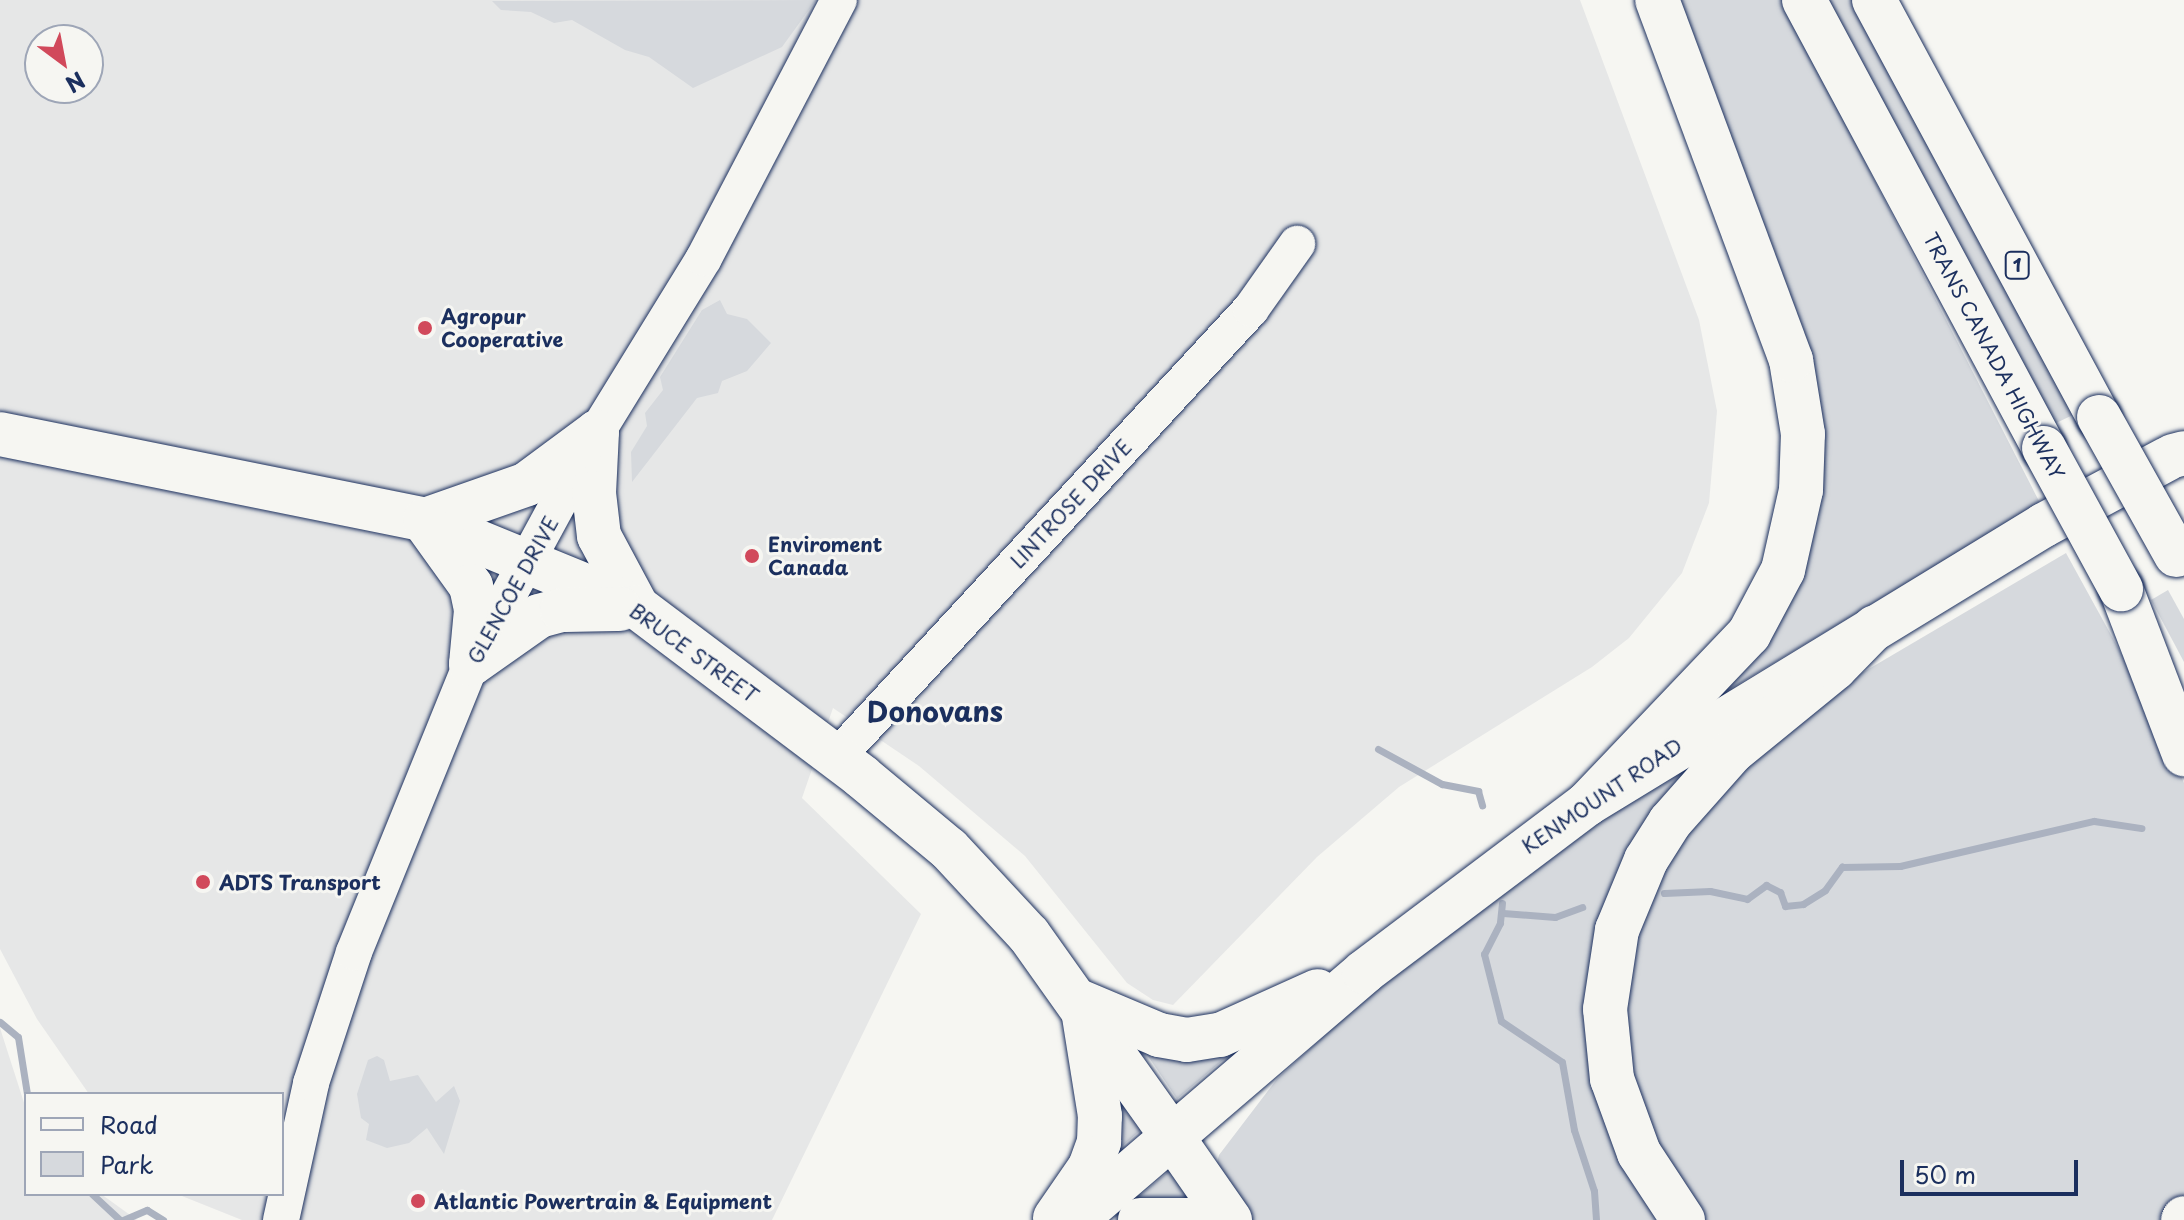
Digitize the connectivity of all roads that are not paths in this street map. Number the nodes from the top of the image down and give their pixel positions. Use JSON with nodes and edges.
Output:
{"nodes":[{"id":1,"x":839,"y":0,"type":"edge"},
{"id":2,"x":1657,"y":0,"type":"edge"},
{"id":3,"x":1804,"y":0,"type":"edge"},
{"id":4,"x":1874,"y":0,"type":"edge"},
{"id":5,"x":1297,"y":244,"type":"dead end"},
{"id":6,"x":597,"y":432,"type":"junction"},
{"id":7,"x":0,"y":434,"type":"edge"},
{"id":8,"x":2180,"y":453,"type":"edge"},
{"id":9,"x":425,"y":520,"type":"junction"},
{"id":10,"x":2181,"y":547,"type":"edge"},
{"id":11,"x":528,"y":564,"type":"junction"},
{"id":12,"x":2121,"y":589,"type":"junction"},
{"id":13,"x":637,"y":607,"type":"junction"},
{"id":14,"x":1875,"y":627,"type":"junction"},
{"id":15,"x":471,"y":664,"type":"junction"},
{"id":16,"x":2184,"y":712,"type":"edge"},
{"id":17,"x":2184,"y":754,"type":"edge"},
{"id":18,"x":836,"y":758,"type":"junction"},
{"id":19,"x":1587,"y":804,"type":"junction"},
{"id":20,"x":1364,"y":972,"type":"junction"},
{"id":21,"x":1081,"y":1002,"type":"junction"},
{"id":22,"x":1173,"y":1138,"type":"junction"},
{"id":23,"x":281,"y":1220,"type":"edge"},
{"id":24,"x":1053,"y":1220,"type":"edge"},
{"id":25,"x":1075,"y":1220,"type":"edge"},
{"id":26,"x":1140,"y":1220,"type":"edge"},
{"id":27,"x":1190,"y":1220,"type":"edge"},
{"id":28,"x":1230,"y":1220,"type":"edge"},
{"id":29,"x":1683,"y":1220,"type":"edge"}],
"edges":[{"from":1,"to":6,"type":"street","name":"GLENCOE DRIVE"},
{"from":2,"to":19,"type":"main road"},
{"from":3,"to":12,"type":"main road","name":"TRANS CANADA HIGHWAY","bridge":true},
{"from":4,"to":10,"type":"main road","number":"1","bridge":true},
{"from":5,"to":18,"type":"street","name":"LINTROSE DRIVE"},
{"from":6,"to":9,"type":"main road"},
{"from":6,"to":11,"type":"street","name":"GLENCOE DRIVE"},
{"from":6,"to":13,"type":"main road"},
{"from":7,"to":9,"type":"main road","name":"BRUCE STREET"},
{"from":8,"to":14,"type":"main road","name":"KENMOUNT ROAD"},
{"from":9,"to":11,"type":"main road","name":"BRUCE STREET"},
{"from":9,"to":15,"type":"main road"},
{"from":11,"to":13,"type":"main road","name":"BRUCE STREET"},
{"from":11,"to":15,"type":"street","name":"GLENCOE DRIVE"},
{"from":12,"to":16,"type":"main road","name":"TRANS CANADA HIGHWAY"},
{"from":12,"to":17,"type":"main road"},
{"from":13,"to":15,"type":"main road"},
{"from":13,"to":18,"type":"main road","name":"BRUCE STREET"},
{"from":14,"to":19,"type":"main road","name":"KENMOUNT ROAD"},
{"from":14,"to":29,"type":"main road"},
{"from":15,"to":23,"type":"street","name":"GLENCOE DRIVE"},
{"from":18,"to":21,"type":"main road","name":"BRUCE STREET"},
{"from":19,"to":20,"type":"main road","name":"KENMOUNT ROAD"},
{"from":20,"to":21,"type":"main road"},
{"from":20,"to":22,"type":"main road","name":"KENMOUNT ROAD"},
{"from":21,"to":22,"type":"main road","name":"BRUCE STREET"},
{"from":21,"to":24,"type":"main road"},
{"from":22,"to":25,"type":"main road","name":"KENMOUNT ROAD"},
{"from":22,"to":28,"type":"main road","name":"BRUCE STREET"},
{"from":26,"to":27,"type":"main road"}]}
